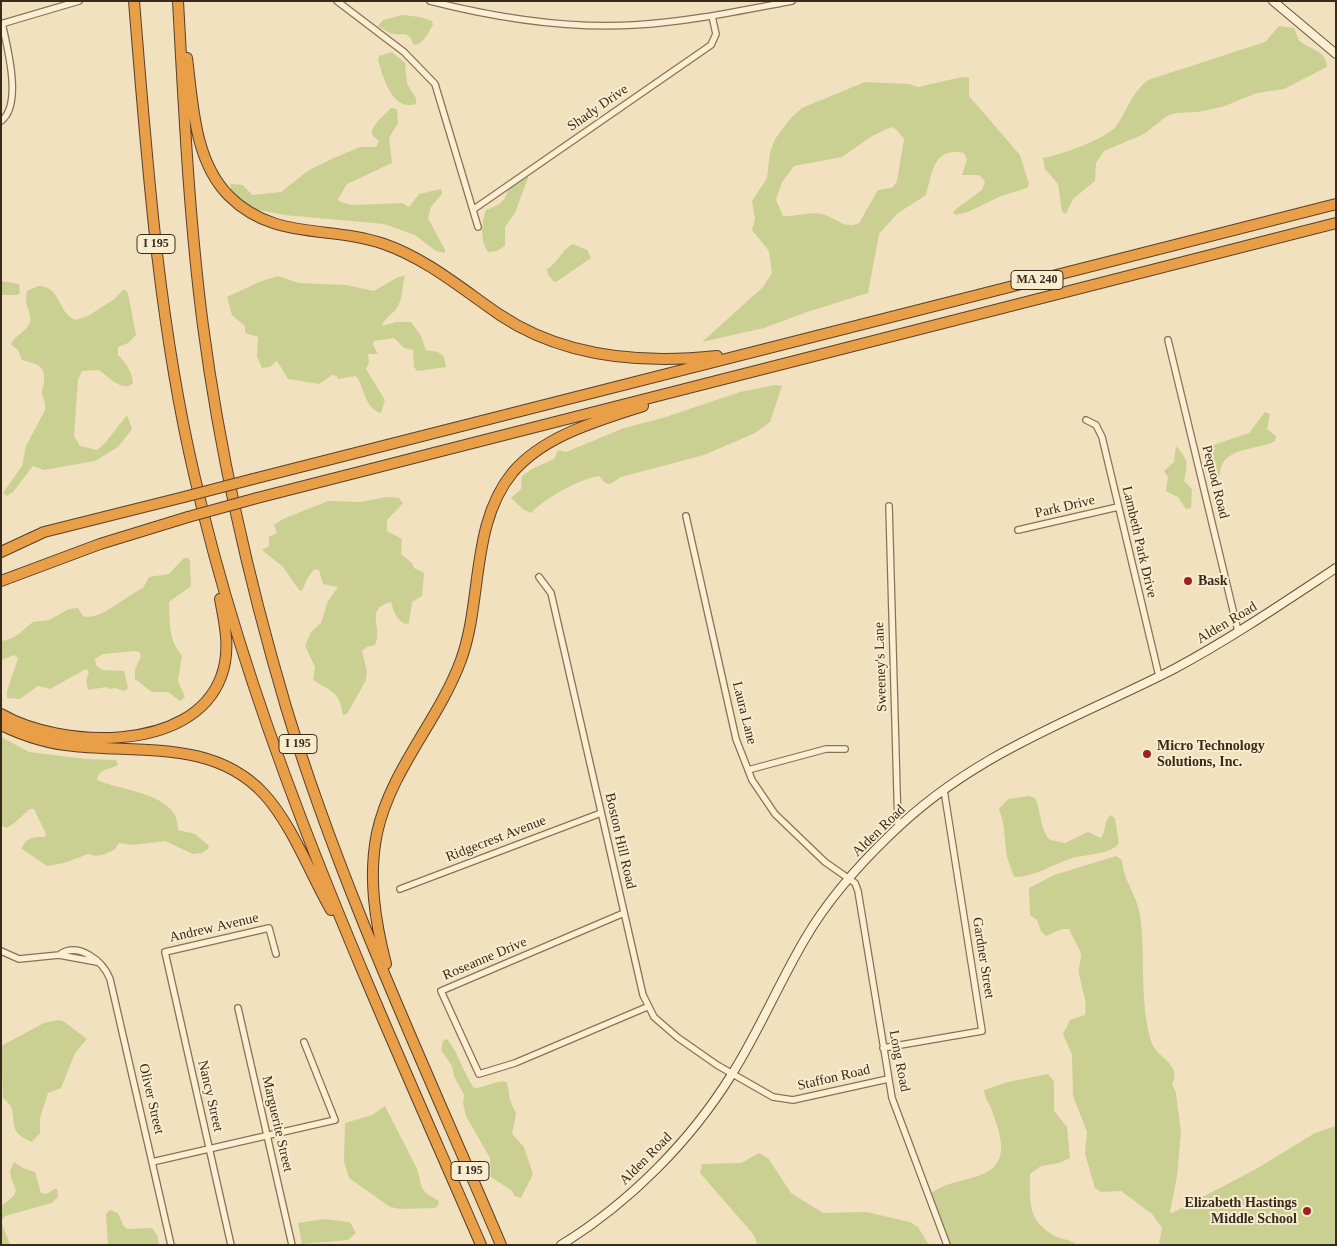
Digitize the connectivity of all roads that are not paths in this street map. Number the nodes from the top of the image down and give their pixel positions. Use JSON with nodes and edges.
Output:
{"nodes":[{"id":1,"x":79,"y":1,"type":"edge"},
{"id":2,"x":134,"y":1,"type":"edge"},
{"id":3,"x":178,"y":1,"type":"edge"},
{"id":4,"x":337,"y":1,"type":"edge"},
{"id":5,"x":430,"y":1,"type":"edge"},
{"id":6,"x":792,"y":1,"type":"edge"},
{"id":7,"x":1273,"y":1,"type":"edge"},
{"id":8,"x":53,"y":4,"type":"edge"},
{"id":9,"x":712,"y":16,"type":"junction"},
{"id":10,"x":2,"y":24,"type":"edge"},
{"id":11,"x":1336,"y":54,"type":"edge"},
{"id":12,"x":1,"y":121,"type":"edge"},
{"id":13,"x":1336,"y":204,"type":"edge"},
{"id":14,"x":474,"y":209,"type":"junction"},
{"id":15,"x":1336,"y":224,"type":"edge"},
{"id":16,"x":478,"y":227,"type":"dead end"},
{"id":17,"x":1168,"y":340,"type":"dead end"},
{"id":18,"x":753,"y":352,"type":"junction"},
{"id":19,"x":696,"y":386,"type":"junction"},
{"id":20,"x":1086,"y":420,"type":"dead end"},
{"id":21,"x":889,"y":506,"type":"dead end"},
{"id":22,"x":1118,"y":507,"type":"junction"},
{"id":23,"x":686,"y":516,"type":"dead end"},
{"id":24,"x":1018,"y":530,"type":"dead end"},
{"id":25,"x":208,"y":531,"type":"junction"},
{"id":26,"x":1,"y":552,"type":"edge"},
{"id":27,"x":1336,"y":568,"type":"edge"},
{"id":28,"x":539,"y":577,"type":"dead end"},
{"id":29,"x":1,"y":581,"type":"edge"},
{"id":30,"x":1238,"y":631,"type":"junction"},
{"id":31,"x":1159,"y":676,"type":"junction"},
{"id":32,"x":1,"y":714,"type":"edge"},
{"id":33,"x":1,"y":725,"type":"edge"},
{"id":34,"x":845,"y":750,"type":"dead end"},
{"id":35,"x":748,"y":770,"type":"junction"},
{"id":36,"x":944,"y":790,"type":"junction"},
{"id":37,"x":601,"y":813,"type":"junction"},
{"id":38,"x":898,"y":827,"type":"junction"},
{"id":39,"x":849,"y":878,"type":"junction"},
{"id":40,"x":400,"y":889,"type":"dead end"},
{"id":41,"x":624,"y":913,"type":"junction"},
{"id":42,"x":1,"y":951,"type":"edge"},
{"id":43,"x":165,"y":952,"type":"joint"},
{"id":44,"x":276,"y":954,"type":"dead end"},
{"id":45,"x":356,"y":954,"type":"junction"},
{"id":46,"x":396,"y":1001,"type":"junction"},
{"id":47,"x":647,"y":1007,"type":"junction"},
{"id":48,"x":238,"y":1008,"type":"dead end"},
{"id":49,"x":304,"y":1042,"type":"dead end"},
{"id":50,"x":883,"y":1048,"type":"junction"},
{"id":51,"x":732,"y":1074,"type":"junction"},
{"id":52,"x":888,"y":1079,"type":"junction"},
{"id":53,"x":267,"y":1135,"type":"junction"},
{"id":54,"x":210,"y":1148,"type":"junction"},
{"id":55,"x":152,"y":1162,"type":"junction"},
{"id":56,"x":171,"y":1245,"type":"edge"},
{"id":57,"x":231,"y":1245,"type":"edge"},
{"id":58,"x":292,"y":1245,"type":"edge"},
{"id":59,"x":481,"y":1245,"type":"edge"},
{"id":60,"x":502,"y":1245,"type":"edge"},
{"id":61,"x":561,"y":1245,"type":"edge"},
{"id":62,"x":947,"y":1245,"type":"edge"}],
"edges":[{"from":1,"to":8,"type":"street"},
{"from":2,"to":25,"type":"highway","number":"I 195"},
{"from":3,"to":18,"type":"highway"},
{"from":3,"to":46,"type":"highway","number":"I 195"},
{"from":4,"to":14,"type":"street"},
{"from":5,"to":9,"type":"street"},
{"from":6,"to":9,"type":"street"},
{"from":7,"to":11,"type":"main road"},
{"from":8,"to":10,"type":"street"},
{"from":9,"to":14,"type":"street","name":"Shady Drive"},
{"from":10,"to":12,"type":"street"},
{"from":13,"to":18,"type":"highway","number":"MA 240"},
{"from":14,"to":16,"type":"street"},
{"from":15,"to":19,"type":"highway","number":"MA 240"},
{"from":17,"to":30,"type":"street","name":"Pequod Road"},
{"from":18,"to":26,"type":"highway","bridge":true},
{"from":19,"to":29,"type":"highway","bridge":true},
{"from":19,"to":46,"type":"highway"},
{"from":20,"to":22,"type":"street","name":"Lambeth Park Drive"},
{"from":21,"to":38,"type":"street","name":"Sweeney's Lane"},
{"from":22,"to":24,"type":"street","name":"Park Drive"},
{"from":22,"to":31,"type":"street","name":"Lambeth Park Drive"},
{"from":23,"to":35,"type":"street","name":"Laura Lane"},
{"from":25,"to":32,"type":"highway"},
{"from":25,"to":45,"type":"highway","number":"I 195"},
{"from":27,"to":30,"type":"main road","name":"Alden Road"},
{"from":28,"to":37,"type":"street","name":"Boston Hill Road"},
{"from":30,"to":31,"type":"main road","name":"Alden Road"},
{"from":31,"to":36,"type":"main road","name":"Alden Road"},
{"from":33,"to":45,"type":"highway"},
{"from":34,"to":35,"type":"street"},
{"from":35,"to":39,"type":"street","name":"Laura Lane"},
{"from":36,"to":38,"type":"main road","name":"Alden Road"},
{"from":36,"to":50,"type":"street","name":"Gardner Street"},
{"from":37,"to":40,"type":"street","name":"Ridgecrest Avenue"},
{"from":37,"to":41,"type":"street","name":"Boston Hill Road"},
{"from":38,"to":39,"type":"main road","name":"Alden Road"},
{"from":39,"to":50,"type":"street","name":"Long Road"},
{"from":39,"to":51,"type":"main road","name":"Alden Road"},
{"from":41,"to":47,"type":"street","name":"Boston Hill Road"},
{"from":41,"to":47,"type":"street","name":"Roseanne Drive"},
{"from":42,"to":55,"type":"street","name":"Oliver Street"},
{"from":43,"to":44,"type":"street","name":"Andrew Avenue"},
{"from":43,"to":54,"type":"street","name":"Nancy Street"},
{"from":45,"to":59,"type":"highway","number":"I 195"},
{"from":46,"to":60,"type":"highway","number":"I 195"},
{"from":47,"to":51,"type":"street","name":"Boston Hill Road"},
{"from":48,"to":53,"type":"street","name":"Marguerite Street"},
{"from":49,"to":53,"type":"street"},
{"from":50,"to":52,"type":"street","name":"Long Road"},
{"from":51,"to":52,"type":"street","name":"Staffon Road"},
{"from":51,"to":61,"type":"main road","name":"Alden Road"},
{"from":52,"to":62,"type":"street","name":"Long Road"},
{"from":53,"to":54,"type":"street"},
{"from":53,"to":58,"type":"street","name":"Marguerite Street"},
{"from":54,"to":55,"type":"street"},
{"from":54,"to":57,"type":"street","name":"Nancy Street"},
{"from":55,"to":56,"type":"street","name":"Oliver Street"}]}
